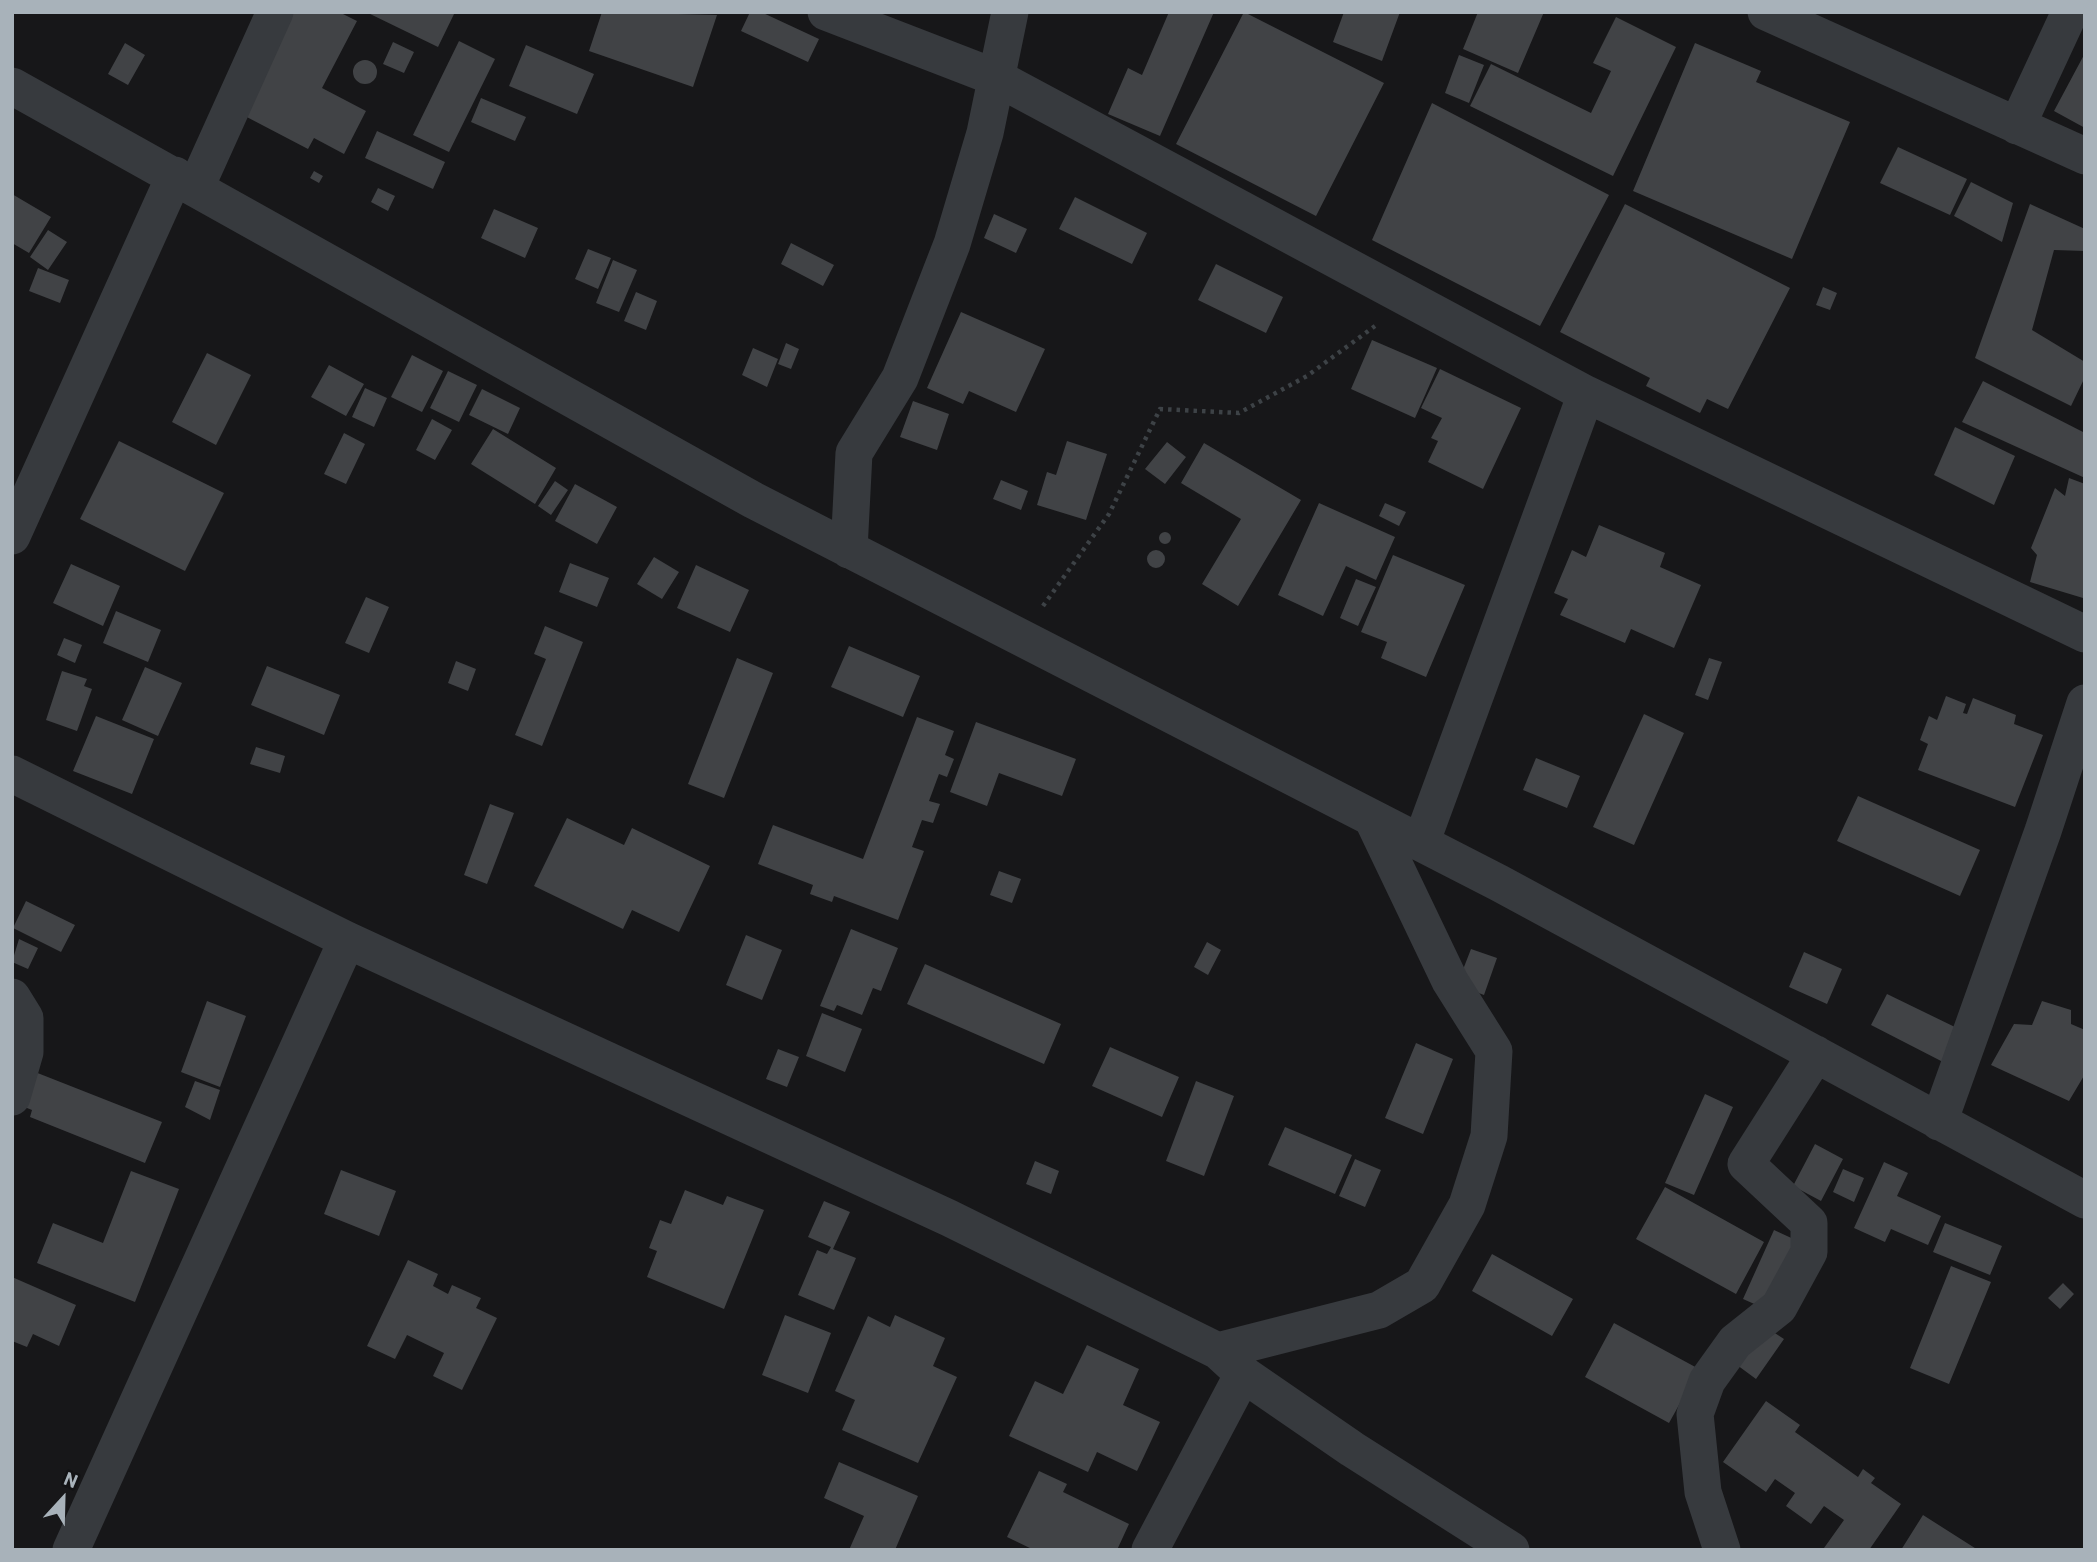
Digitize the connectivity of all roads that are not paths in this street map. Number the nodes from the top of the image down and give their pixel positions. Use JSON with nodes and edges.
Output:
{"nodes":[{"id":1,"x":275,"y":12,"type":"edge"},
{"id":2,"x":826,"y":12,"type":"edge"},
{"id":3,"x":1010,"y":12,"type":"edge"},
{"id":4,"x":1766,"y":12,"type":"edge"},
{"id":5,"x":2070,"y":12,"type":"edge"},
{"id":6,"x":997,"y":78,"type":"junction"},
{"id":7,"x":12,"y":86,"type":"edge"},
{"id":8,"x":2017,"y":126,"type":"junction"},
{"id":9,"x":2085,"y":156,"type":"edge"},
{"id":10,"x":185,"y":181,"type":"junction"},
{"id":11,"x":1586,"y":394,"type":"junction"},
{"id":12,"x":12,"y":536,"type":"edge"},
{"id":13,"x":849,"y":550,"type":"junction"},
{"id":14,"x":2085,"y":634,"type":"edge"},
{"id":15,"x":2085,"y":702,"type":"edge"},
{"id":16,"x":12,"y":774,"type":"edge"},
{"id":17,"x":1372,"y":818,"type":"junction"},
{"id":18,"x":1421,"y":843,"type":"junction"},
{"id":19,"x":347,"y":940,"type":"junction"},
{"id":20,"x":12,"y":997,"type":"edge"},
{"id":21,"x":1816,"y":1054,"type":"junction"},
{"id":22,"x":12,"y":1097,"type":"edge"},
{"id":23,"x":1939,"y":1122,"type":"junction"},
{"id":24,"x":2085,"y":1200,"type":"edge"},
{"id":25,"x":1230,"y":1362,"type":"junction"},
{"id":26,"x":1453,"y":1513,"type":"junction"},
{"id":27,"x":71,"y":1550,"type":"edge"},
{"id":28,"x":1150,"y":1550,"type":"edge"},
{"id":29,"x":1475,"y":1550,"type":"edge"},
{"id":30,"x":1511,"y":1550,"type":"edge"},
{"id":31,"x":1722,"y":1550,"type":"edge"}],
"edges":[{"from":1,"to":10,"type":"street"},
{"from":2,"to":6,"type":"street"},
{"from":3,"to":6,"type":"street"},
{"from":4,"to":8,"type":"street"},
{"from":5,"to":8,"type":"street"},
{"from":6,"to":11,"type":"street"},
{"from":6,"to":13,"type":"street"},
{"from":7,"to":10,"type":"street"},
{"from":8,"to":9,"type":"street"},
{"from":10,"to":12,"type":"street"},
{"from":10,"to":13,"type":"street"},
{"from":11,"to":14,"type":"street"},
{"from":11,"to":18,"type":"street"},
{"from":13,"to":17,"type":"street"},
{"from":15,"to":23,"type":"street"},
{"from":16,"to":19,"type":"street"},
{"from":17,"to":18,"type":"street"},
{"from":17,"to":25,"type":"street"},
{"from":18,"to":21,"type":"street"},
{"from":19,"to":25,"type":"street"},
{"from":19,"to":27,"type":"street"},
{"from":20,"to":22,"type":"street"},
{"from":21,"to":23,"type":"street"},
{"from":21,"to":31,"type":"street"},
{"from":23,"to":24,"type":"street"},
{"from":25,"to":26,"type":"street"},
{"from":25,"to":28,"type":"street"},
{"from":26,"to":29,"type":"street"},
{"from":26,"to":30,"type":"street"}]}
